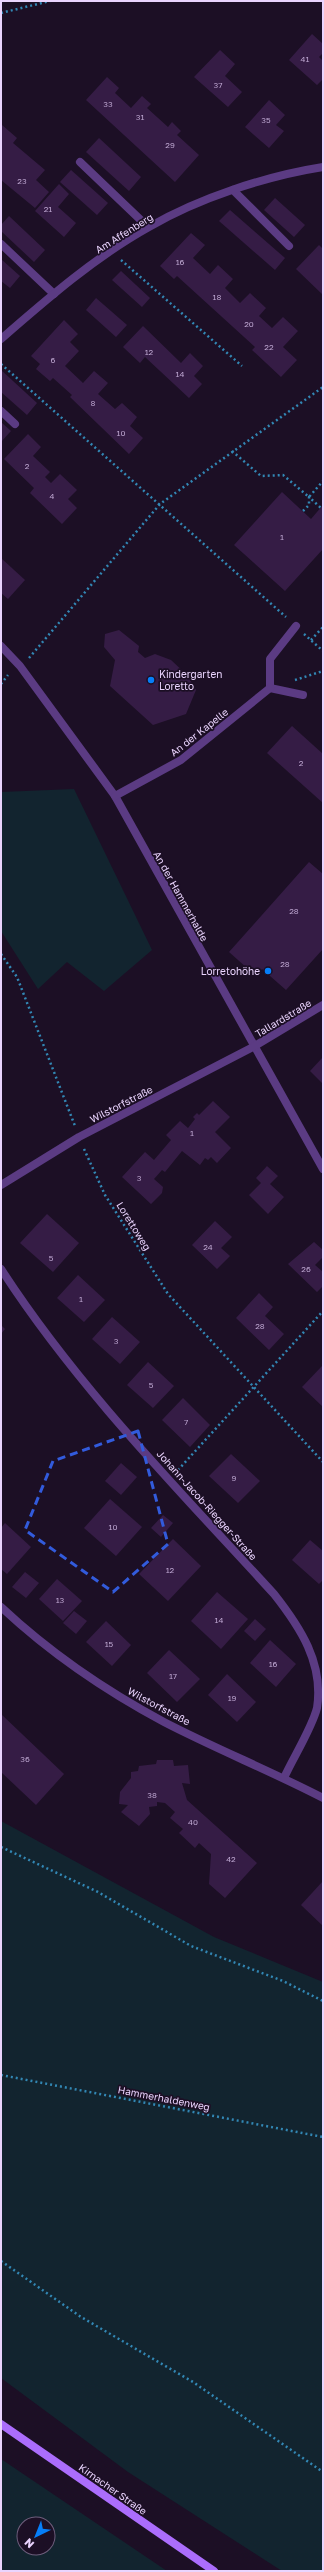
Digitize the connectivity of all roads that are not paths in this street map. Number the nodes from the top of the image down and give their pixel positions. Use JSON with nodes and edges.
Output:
{"nodes":[{"id":1,"x":80,"y":162,"type":"dead end"},
{"id":2,"x":323,"y":167,"type":"edge"},
{"id":3,"x":234,"y":190,"type":"junction"},
{"id":4,"x":148,"y":227,"type":"junction"},
{"id":5,"x":1,"y":244,"type":"edge"},
{"id":6,"x":289,"y":246,"type":"dead end"},
{"id":7,"x":54,"y":294,"type":"junction"},
{"id":8,"x":1,"y":339,"type":"edge"},
{"id":9,"x":1,"y":411,"type":"edge"},
{"id":10,"x":15,"y":424,"type":"dead end"},
{"id":11,"x":296,"y":626,"type":"road end"},
{"id":12,"x":1,"y":646,"type":"edge"},
{"id":13,"x":270,"y":688,"type":"junction"},
{"id":14,"x":303,"y":695,"type":"dead end"},
{"id":15,"x":115,"y":796,"type":"junction"},
{"id":16,"x":323,"y":1005,"type":"edge"},
{"id":17,"x":254,"y":1047,"type":"junction"},
{"id":18,"x":323,"y":1169,"type":"edge"},
{"id":19,"x":1,"y":1185,"type":"edge"},
{"id":20,"x":1,"y":1269,"type":"edge"},
{"id":21,"x":1,"y":1607,"type":"edge"},
{"id":22,"x":284,"y":1778,"type":"junction"},
{"id":23,"x":323,"y":1798,"type":"edge"},
{"id":24,"x":1,"y":2424,"type":"edge"},
{"id":25,"x":214,"y":2571,"type":"edge"}],
"edges":[{"from":1,"to":4,"type":"street"},
{"from":2,"to":3,"type":"street","name":"Am Affenberg"},
{"from":3,"to":4,"type":"street","name":"Am Affenberg"},
{"from":3,"to":6,"type":"street"},
{"from":4,"to":7,"type":"street","name":"Am Affenberg"},
{"from":5,"to":7,"type":"street"},
{"from":7,"to":8,"type":"street","name":"Am Affenberg"},
{"from":9,"to":10,"type":"street"},
{"from":11,"to":13,"type":"street"},
{"from":12,"to":15,"type":"street","name":"An der Hammerhalde"},
{"from":13,"to":14,"type":"street"},
{"from":13,"to":15,"type":"street","name":"An der Kapelle"},
{"from":15,"to":17,"type":"street","name":"An der Hammerhalde"},
{"from":16,"to":17,"type":"street","name":"Tallardstraße"},
{"from":17,"to":18,"type":"street","name":"An der Hammerhalde"},
{"from":17,"to":19,"type":"street","name":"Wilstorfstraße"},
{"from":20,"to":22,"type":"street","name":"Johann-Jacob-Riegger-Straße"},
{"from":21,"to":22,"type":"street","name":"Wilstorfstraße"},
{"from":22,"to":23,"type":"street","name":"Wilstorfstraße"},
{"from":24,"to":25,"type":"main road","name":"Kirnacher Straße"}]}
